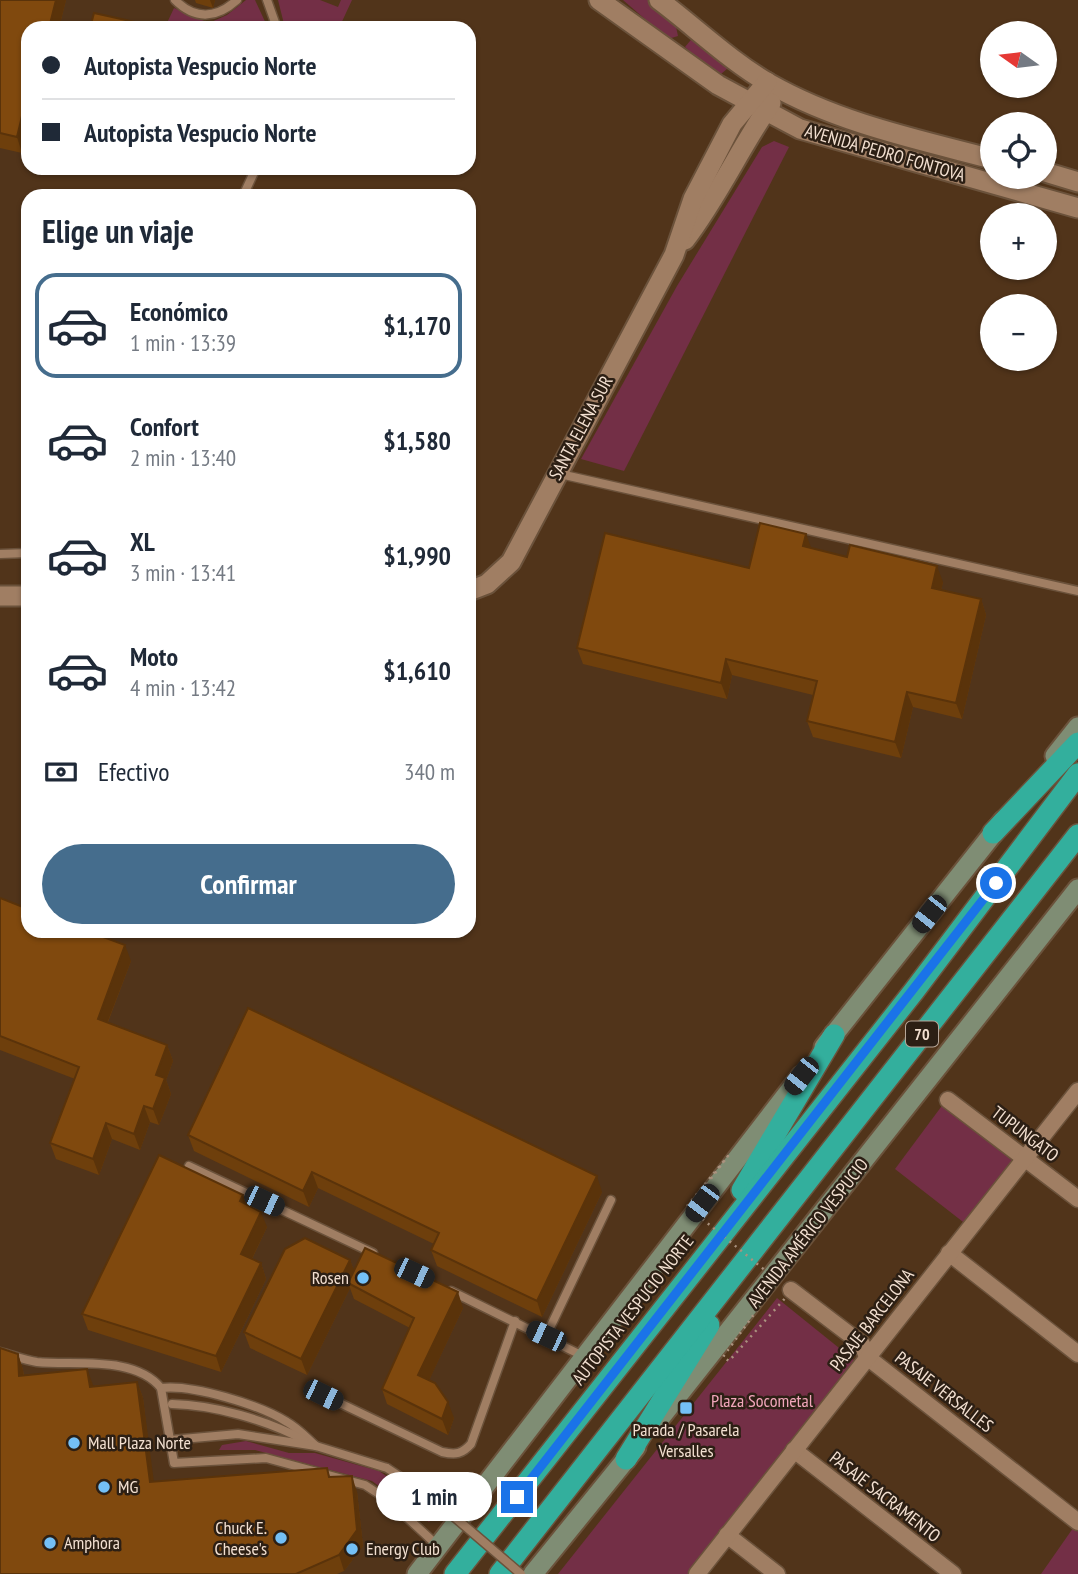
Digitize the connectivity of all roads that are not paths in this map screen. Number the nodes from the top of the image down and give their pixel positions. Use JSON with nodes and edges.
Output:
{"nodes":[{"id":1,"x":175,"y":0,"type":"edge"},
{"id":2,"x":237,"y":0,"type":"edge"},
{"id":3,"x":267,"y":0,"type":"edge"},
{"id":4,"x":599,"y":0,"type":"edge"},
{"id":5,"x":659,"y":0,"type":"edge"},
{"id":6,"x":684,"y":19,"type":"junction"},
{"id":7,"x":274,"y":21,"type":"edge"},
{"id":8,"x":660,"y":45,"type":"junction"},
{"id":9,"x":774,"y":86,"type":"junction"},
{"id":10,"x":747,"y":103,"type":"junction"},
{"id":11,"x":765,"y":112,"type":"junction"},
{"id":12,"x":980,"y":156,"type":"edge"},
{"id":13,"x":1057,"y":176,"type":"edge"},
{"id":14,"x":1078,"y":182,"type":"edge"},
{"id":15,"x":1078,"y":208,"type":"edge"},
{"id":16,"x":674,"y":255,"type":"junction"},
{"id":17,"x":557,"y":473,"type":"junction"},
{"id":18,"x":0,"y":554,"type":"edge"},
{"id":19,"x":21,"y":554,"type":"edge"},
{"id":20,"x":476,"y":588,"type":"edge"},
{"id":21,"x":1078,"y":591,"type":"edge"},
{"id":22,"x":0,"y":596,"type":"edge"},
{"id":23,"x":21,"y":596,"type":"edge"},
{"id":24,"x":1078,"y":727,"type":"edge"},
{"id":25,"x":1078,"y":743,"type":"edge"},
{"id":26,"x":1078,"y":774,"type":"edge"},
{"id":27,"x":993,"y":833,"type":"junction"},
{"id":28,"x":1078,"y":835,"type":"edge"},
{"id":29,"x":1078,"y":889,"type":"edge"},
{"id":30,"x":1071,"y":910,"type":"edge"},
{"id":31,"x":834,"y":1035,"type":"junction"},
{"id":32,"x":1078,"y":1091,"type":"edge"},
{"id":33,"x":948,"y":1100,"type":"dead end"},
{"id":34,"x":1024,"y":1158,"type":"junction"},
{"id":35,"x":189,"y":1166,"type":"edge"},
{"id":36,"x":1078,"y":1199,"type":"edge"},
{"id":37,"x":611,"y":1200,"type":"dead end"},
{"id":38,"x":765,"y":1234,"type":"junction"},
{"id":39,"x":949,"y":1253,"type":"junction"},
{"id":40,"x":377,"y":1255,"type":"edge"},
{"id":41,"x":703,"y":1256,"type":"junction"},
{"id":42,"x":439,"y":1285,"type":"edge"},
{"id":43,"x":789,"y":1292,"type":"road end"},
{"id":44,"x":514,"y":1321,"type":"junction"},
{"id":45,"x":546,"y":1336,"type":"junction"},
{"id":46,"x":0,"y":1352,"type":"edge"},
{"id":47,"x":1078,"y":1354,"type":"edge"},
{"id":48,"x":585,"y":1357,"type":"junction"},
{"id":49,"x":867,"y":1357,"type":"junction"},
{"id":50,"x":161,"y":1388,"type":"junction"},
{"id":51,"x":323,"y":1395,"type":"dead end"},
{"id":52,"x":172,"y":1404,"type":"dead end"},
{"id":53,"x":171,"y":1440,"type":"junction"},
{"id":54,"x":316,"y":1446,"type":"junction"},
{"id":55,"x":794,"y":1450,"type":"junction"},
{"id":56,"x":626,"y":1459,"type":"junction"},
{"id":57,"x":1078,"y":1522,"type":"edge"},
{"id":58,"x":727,"y":1535,"type":"junction"},
{"id":59,"x":438,"y":1547,"type":"junction"},
{"id":60,"x":417,"y":1574,"type":"edge"},
{"id":61,"x":456,"y":1574,"type":"edge"},
{"id":62,"x":500,"y":1574,"type":"edge"},
{"id":63,"x":521,"y":1574,"type":"edge"},
{"id":64,"x":533,"y":1574,"type":"edge"},
{"id":65,"x":697,"y":1574,"type":"edge"},
{"id":66,"x":777,"y":1574,"type":"edge"},
{"id":67,"x":953,"y":1574,"type":"edge"}],
"edges":[{"from":1,"to":2,"type":"lane"},
{"from":3,"to":7,"type":"lane"},
{"from":4,"to":8,"type":"street","name":"AVENIDA PEDRO FONTOVA"},
{"from":5,"to":6,"type":"street","name":"AVENIDA PEDRO FONTOVA"},
{"from":6,"to":8,"type":"street"},
{"from":6,"to":9,"type":"street","name":"AVENIDA PEDRO FONTOVA"},
{"from":8,"to":10,"type":"street","name":"AVENIDA PEDRO FONTOVA"},
{"from":9,"to":10,"type":"street","name":"SANTA ELENA SUR"},
{"from":9,"to":11,"type":"street","name":"SANTA ELENA SUR"},
{"from":9,"to":12,"type":"street","name":"AVENIDA PEDRO FONTOVA"},
{"from":10,"to":11,"type":"street","name":"AVENIDA PEDRO FONTOVA"},
{"from":10,"to":16,"type":"street","name":"SANTA ELENA SUR"},
{"from":11,"to":15,"type":"street","name":"AVENIDA PEDRO FONTOVA"},
{"from":11,"to":16,"type":"street","name":"SANTA ELENA SUR"},
{"from":13,"to":14,"type":"street"},
{"from":16,"to":17,"type":"street","name":"SANTA ELENA SUR"},
{"from":17,"to":20,"type":"street","name":"SANTA ELENA SUR"},
{"from":17,"to":21,"type":"lane"},
{"from":18,"to":19,"type":"lane"},
{"from":22,"to":23,"type":"street"},
{"from":24,"to":27,"type":"main road"},
{"from":25,"to":27,"type":"highway"},
{"from":26,"to":41,"type":"highway","name":"AUTOPISTA VESPUCIO NORTE","number":"70"},
{"from":27,"to":31,"type":"main road"},
{"from":28,"to":38,"type":"highway","number":"70"},
{"from":29,"to":30,"type":"main road","name":"AVENIDA AMÉRICO VESPUCIO"},
{"from":30,"to":56,"type":"main road","name":"AVENIDA AMÉRICO VESPUCIO"},
{"from":31,"to":41,"type":"highway"},
{"from":31,"to":48,"type":"main road"},
{"from":32,"to":34,"type":"street","name":"PASAJE BARCELONA"},
{"from":33,"to":34,"type":"street","name":"TUPUNGATO"},
{"from":34,"to":36,"type":"street","name":"TUPUNGATO"},
{"from":34,"to":39,"type":"street","name":"PASAJE BARCELONA"},
{"from":35,"to":40,"type":"lane"},
{"from":37,"to":45,"type":"lane"},
{"from":38,"to":56,"type":"highway"},
{"from":38,"to":62,"type":"highway","number":"70"},
{"from":39,"to":47,"type":"street"},
{"from":39,"to":49,"type":"street","name":"PASAJE BARCELONA"},
{"from":41,"to":61,"type":"highway","name":"AUTOPISTA VESPUCIO NORTE","number":"70"},
{"from":42,"to":44,"type":"lane"},
{"from":43,"to":49,"type":"street","name":"PASAJE VERSALLES"},
{"from":44,"to":45,"type":"lane"},
{"from":44,"to":51,"type":"lane"},
{"from":45,"to":48,"type":"lane"},
{"from":46,"to":50,"type":"lane"},
{"from":48,"to":59,"type":"main road"},
{"from":49,"to":55,"type":"street","name":"PASAJE BARCELONA"},
{"from":49,"to":57,"type":"street","name":"PASAJE VERSALLES"},
{"from":50,"to":53,"type":"lane"},
{"from":50,"to":54,"type":"lane"},
{"from":52,"to":54,"type":"lane"},
{"from":53,"to":54,"type":"lane"},
{"from":53,"to":59,"type":"lane"},
{"from":54,"to":63,"type":"lane","bridge":true},
{"from":55,"to":58,"type":"street","name":"PASAJE BARCELONA"},
{"from":55,"to":67,"type":"street","name":"PASAJE SACRAMENTO"},
{"from":56,"to":64,"type":"main road","name":"AVENIDA AMÉRICO VESPUCIO"},
{"from":58,"to":65,"type":"street","name":"PASAJE BARCELONA"},
{"from":58,"to":66,"type":"street"},
{"from":59,"to":60,"type":"main road"}]}
